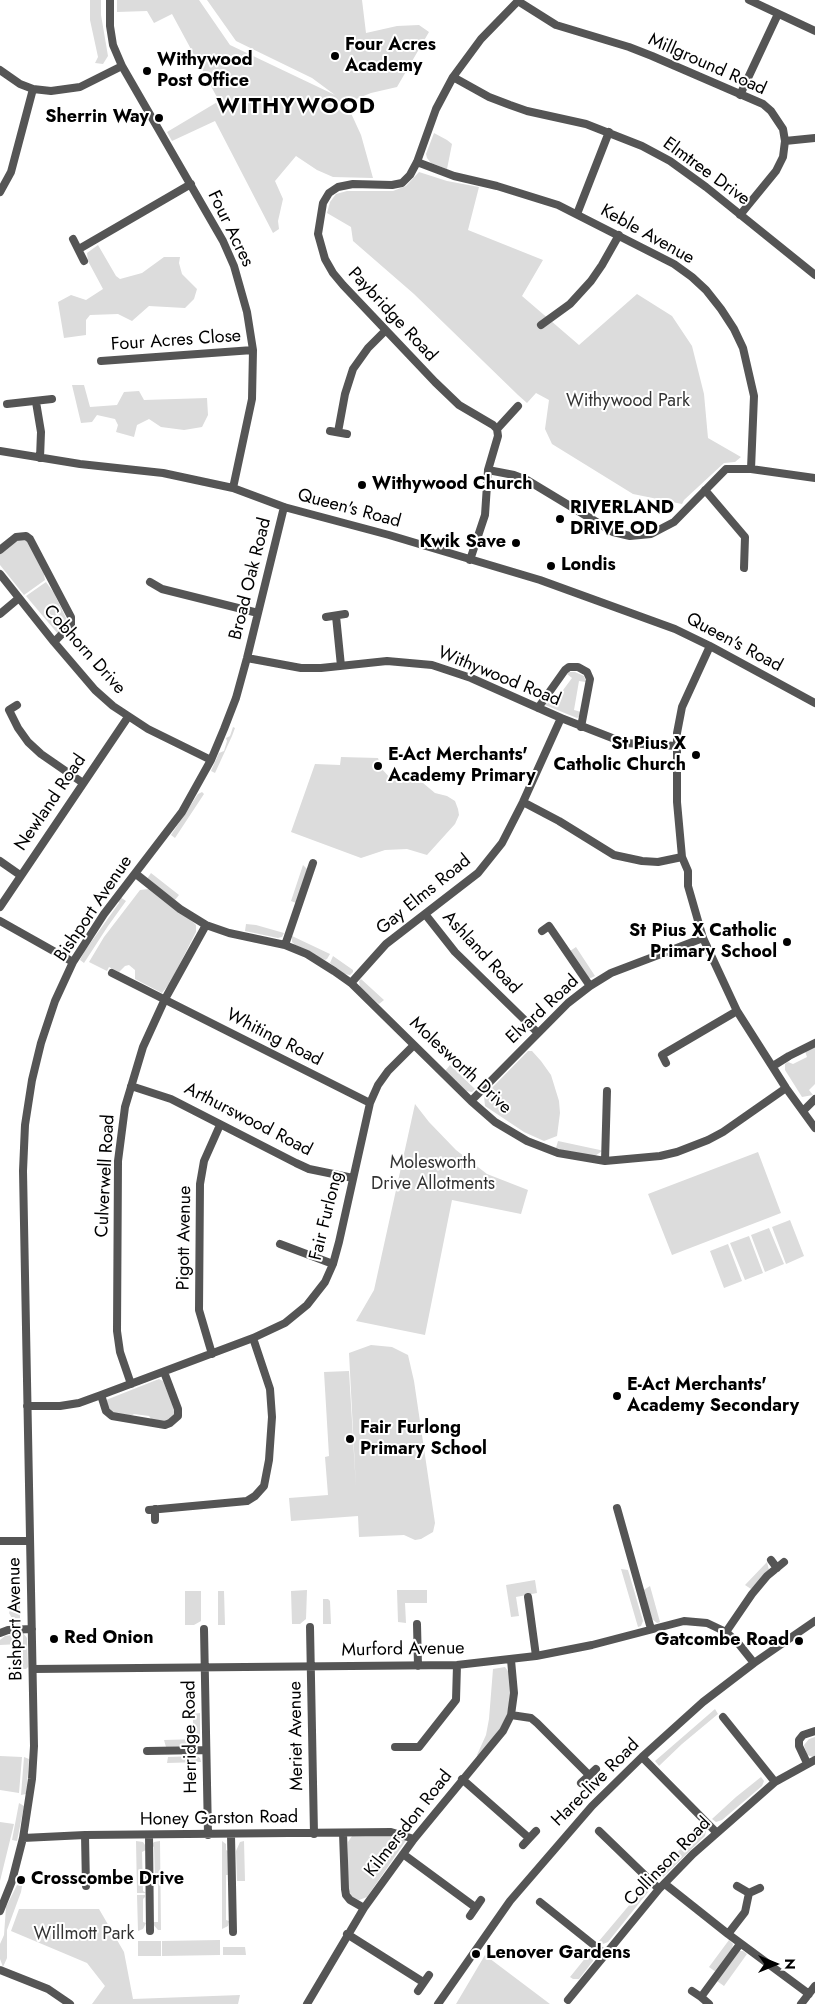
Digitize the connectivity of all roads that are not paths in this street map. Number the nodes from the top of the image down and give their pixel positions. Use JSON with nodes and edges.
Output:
{"nodes":[{"id":1,"x":110,"y":0,"type":"edge"},
{"id":2,"x":749,"y":0,"type":"edge"},
{"id":3,"x":518,"y":1,"type":"edge"},
{"id":4,"x":778,"y":14,"type":"junction"},
{"id":5,"x":815,"y":31,"type":"edge"},
{"id":6,"x":122,"y":66,"type":"junction"},
{"id":7,"x":0,"y":70,"type":"edge"},
{"id":8,"x":453,"y":77,"type":"junction"},
{"id":9,"x":33,"y":89,"type":"junction"},
{"id":10,"x":740,"y":95,"type":"junction"},
{"id":11,"x":610,"y":132,"type":"junction"},
{"id":12,"x":815,"y":138,"type":"edge"},
{"id":13,"x":785,"y":141,"type":"junction"},
{"id":14,"x":418,"y":162,"type":"junction"},
{"id":15,"x":191,"y":184,"type":"junction"},
{"id":16,"x":0,"y":192,"type":"edge"},
{"id":17,"x":577,"y":214,"type":"junction"},
{"id":18,"x":740,"y":215,"type":"junction"},
{"id":19,"x":619,"y":235,"type":"junction"},
{"id":20,"x":73,"y":239,"type":"dead end"},
{"id":21,"x":79,"y":250,"type":"junction"},
{"id":22,"x":84,"y":261,"type":"dead end"},
{"id":23,"x":815,"y":275,"type":"edge"},
{"id":24,"x":541,"y":325,"type":"dead end"},
{"id":25,"x":385,"y":331,"type":"junction"},
{"id":26,"x":253,"y":350,"type":"junction"},
{"id":27,"x":101,"y":361,"type":"dead end"},
{"id":28,"x":52,"y":399,"type":"dead end"},
{"id":29,"x":36,"y":402,"type":"junction"},
{"id":30,"x":7,"y":404,"type":"dead end"},
{"id":31,"x":518,"y":406,"type":"dead end"},
{"id":32,"x":497,"y":429,"type":"junction"},
{"id":33,"x":330,"y":431,"type":"dead end"},
{"id":34,"x":338,"y":432,"type":"junction"},
{"id":35,"x":347,"y":434,"type":"dead end"},
{"id":36,"x":0,"y":451,"type":"edge"},
{"id":37,"x":40,"y":458,"type":"junction"},
{"id":38,"x":751,"y":469,"type":"junction"},
{"id":39,"x":488,"y":470,"type":"junction"},
{"id":40,"x":815,"y":478,"type":"edge"},
{"id":41,"x":233,"y":488,"type":"junction"},
{"id":42,"x":705,"y":490,"type":"junction"},
{"id":43,"x":284,"y":507,"type":"junction"},
{"id":44,"x":0,"y":550,"type":"edge"},
{"id":45,"x":470,"y":560,"type":"junction"},
{"id":46,"x":744,"y":568,"type":"dead end"},
{"id":47,"x":0,"y":574,"type":"edge"},
{"id":48,"x":150,"y":582,"type":"dead end"},
{"id":49,"x":19,"y":598,"type":"junction"},
{"id":50,"x":258,"y":613,"type":"junction"},
{"id":51,"x":0,"y":614,"type":"edge"},
{"id":52,"x":345,"y":614,"type":"dead end"},
{"id":53,"x":336,"y":616,"type":"junction"},
{"id":54,"x":326,"y":617,"type":"dead end"},
{"id":55,"x":54,"y":642,"type":"junction"},
{"id":56,"x":710,"y":646,"type":"junction"},
{"id":57,"x":247,"y":658,"type":"junction"},
{"id":58,"x":341,"y":666,"type":"junction"},
{"id":59,"x":815,"y":703,"type":"edge"},
{"id":60,"x":17,"y":706,"type":"dead end"},
{"id":61,"x":538,"y":708,"type":"junction"},
{"id":62,"x":9,"y":710,"type":"junction"},
{"id":63,"x":0,"y":714,"type":"edge"},
{"id":64,"x":128,"y":717,"type":"junction"},
{"id":65,"x":561,"y":718,"type":"junction"},
{"id":66,"x":581,"y":727,"type":"junction"},
{"id":67,"x":677,"y":746,"type":"junction"},
{"id":68,"x":211,"y":760,"type":"junction"},
{"id":69,"x":83,"y":783,"type":"junction"},
{"id":70,"x":523,"y":802,"type":"junction"},
{"id":71,"x":682,"y":857,"type":"junction"},
{"id":72,"x":0,"y":861,"type":"edge"},
{"id":73,"x":313,"y":863,"type":"dead end"},
{"id":74,"x":136,"y":874,"type":"junction"},
{"id":75,"x":20,"y":875,"type":"junction"},
{"id":76,"x":0,"y":907,"type":"edge"},
{"id":77,"x":425,"y":914,"type":"junction"},
{"id":78,"x":0,"y":921,"type":"edge"},
{"id":79,"x":206,"y":925,"type":"junction"},
{"id":80,"x":542,"y":931,"type":"dead end"},
{"id":81,"x":703,"y":938,"type":"junction"},
{"id":82,"x":285,"y":945,"type":"junction"},
{"id":83,"x":73,"y":962,"type":"junction"},
{"id":84,"x":112,"y":973,"type":"dead end"},
{"id":85,"x":351,"y":983,"type":"junction"},
{"id":86,"x":590,"y":986,"type":"junction"},
{"id":87,"x":165,"y":999,"type":"junction"},
{"id":88,"x":737,"y":1012,"type":"junction"},
{"id":89,"x":538,"y":1033,"type":"junction"},
{"id":90,"x":815,"y":1043,"type":"edge"},
{"id":91,"x":414,"y":1045,"type":"junction"},
{"id":92,"x":666,"y":1063,"type":"dead end"},
{"id":93,"x":773,"y":1066,"type":"junction"},
{"id":94,"x":131,"y":1086,"type":"junction"},
{"id":95,"x":786,"y":1088,"type":"junction"},
{"id":96,"x":607,"y":1091,"type":"dead end"},
{"id":97,"x":815,"y":1099,"type":"edge"},
{"id":98,"x":471,"y":1101,"type":"junction"},
{"id":99,"x":370,"y":1103,"type":"junction"},
{"id":100,"x":804,"y":1110,"type":"junction"},
{"id":101,"x":220,"y":1125,"type":"junction"},
{"id":102,"x":815,"y":1128,"type":"edge"},
{"id":103,"x":605,"y":1161,"type":"junction"},
{"id":104,"x":353,"y":1178,"type":"junction"},
{"id":105,"x":280,"y":1244,"type":"dead end"},
{"id":106,"x":333,"y":1264,"type":"junction"},
{"id":107,"x":253,"y":1338,"type":"junction"},
{"id":108,"x":212,"y":1354,"type":"junction"},
{"id":109,"x":164,"y":1372,"type":"junction"},
{"id":110,"x":131,"y":1384,"type":"junction"},
{"id":111,"x":101,"y":1395,"type":"junction"},
{"id":112,"x":27,"y":1406,"type":"junction"},
{"id":113,"x":617,"y":1508,"type":"dead end"},
{"id":114,"x":155,"y":1520,"type":"dead end"},
{"id":115,"x":0,"y":1541,"type":"edge"},
{"id":116,"x":30,"y":1541,"type":"junction"},
{"id":117,"x":771,"y":1560,"type":"dead end"},
{"id":118,"x":784,"y":1562,"type":"dead end"},
{"id":119,"x":776,"y":1568,"type":"junction"},
{"id":120,"x":528,"y":1597,"type":"dead end"},
{"id":121,"x":815,"y":1621,"type":"edge"},
{"id":122,"x":417,"y":1624,"type":"dead end"},
{"id":123,"x":310,"y":1627,"type":"dead end"},
{"id":124,"x":32,"y":1629,"type":"junction"},
{"id":125,"x":204,"y":1629,"type":"dead end"},
{"id":126,"x":651,"y":1629,"type":"junction"},
{"id":127,"x":726,"y":1632,"type":"junction"},
{"id":128,"x":0,"y":1633,"type":"edge"},
{"id":129,"x":536,"y":1656,"type":"junction"},
{"id":130,"x":511,"y":1660,"type":"junction"},
{"id":131,"x":754,"y":1662,"type":"junction"},
{"id":132,"x":457,"y":1665,"type":"junction"},
{"id":133,"x":418,"y":1666,"type":"junction"},
{"id":134,"x":311,"y":1667,"type":"junction"},
{"id":135,"x":204,"y":1668,"type":"junction"},
{"id":136,"x":33,"y":1669,"type":"junction"},
{"id":137,"x":510,"y":1715,"type":"junction"},
{"id":138,"x":723,"y":1717,"type":"dead end"},
{"id":139,"x":815,"y":1731,"type":"edge"},
{"id":140,"x":395,"y":1747,"type":"dead end"},
{"id":141,"x":206,"y":1750,"type":"junction"},
{"id":142,"x":147,"y":1751,"type":"dead end"},
{"id":143,"x":642,"y":1757,"type":"junction"},
{"id":144,"x":811,"y":1762,"type":"edge"},
{"id":145,"x":596,"y":1769,"type":"dead end"},
{"id":146,"x":589,"y":1775,"type":"junction"},
{"id":147,"x":462,"y":1779,"type":"junction"},
{"id":148,"x":775,"y":1782,"type":"junction"},
{"id":149,"x":581,"y":1783,"type":"dead end"},
{"id":150,"x":536,"y":1831,"type":"dead end"},
{"id":151,"x":598,"y":1831,"type":"dead end"},
{"id":152,"x":343,"y":1832,"type":"junction"},
{"id":153,"x":716,"y":1832,"type":"junction"},
{"id":154,"x":314,"y":1834,"type":"junction"},
{"id":155,"x":149,"y":1835,"type":"junction"},
{"id":156,"x":208,"y":1835,"type":"junction"},
{"id":157,"x":232,"y":1835,"type":"junction"},
{"id":158,"x":85,"y":1836,"type":"junction"},
{"id":159,"x":23,"y":1838,"type":"junction"},
{"id":160,"x":414,"y":1838,"type":"junction"},
{"id":161,"x":530,"y":1838,"type":"junction"},
{"id":162,"x":524,"y":1845,"type":"dead end"},
{"id":163,"x":403,"y":1854,"type":"junction"},
{"id":164,"x":86,"y":1886,"type":"dead end"},
{"id":165,"x":662,"y":1886,"type":"junction"},
{"id":166,"x":737,"y":1886,"type":"dead end"},
{"id":167,"x":760,"y":1888,"type":"dead end"},
{"id":168,"x":749,"y":1893,"type":"junction"},
{"id":169,"x":481,"y":1900,"type":"dead end"},
{"id":170,"x":540,"y":1902,"type":"dead end"},
{"id":171,"x":476,"y":1907,"type":"junction"},
{"id":172,"x":364,"y":1908,"type":"junction"},
{"id":173,"x":0,"y":1911,"type":"edge"},
{"id":174,"x":470,"y":1916,"type":"dead end"},
{"id":175,"x":150,"y":1930,"type":"dead end"},
{"id":176,"x":233,"y":1932,"type":"dead end"},
{"id":177,"x":347,"y":1934,"type":"junction"},
{"id":178,"x":728,"y":1934,"type":"junction"},
{"id":179,"x":740,"y":1944,"type":"junction"},
{"id":180,"x":606,"y":1954,"type":"junction"},
{"id":181,"x":0,"y":1970,"type":"edge"},
{"id":182,"x":429,"y":1975,"type":"dead end"},
{"id":183,"x":424,"y":1982,"type":"junction"},
{"id":184,"x":815,"y":1986,"type":"edge"},
{"id":185,"x":418,"y":1991,"type":"dead end"},
{"id":186,"x":692,"y":1991,"type":"dead end"},
{"id":187,"x":809,"y":1994,"type":"junction"},
{"id":188,"x":701,"y":1997,"type":"junction"},
{"id":189,"x":568,"y":2000,"type":"dead end"},
{"id":190,"x":70,"y":2004,"type":"edge"},
{"id":191,"x":307,"y":2004,"type":"edge"},
{"id":192,"x":438,"y":2004,"type":"edge"},
{"id":193,"x":709,"y":2004,"type":"edge"},
{"id":194,"x":801,"y":2004,"type":"edge"}],
"edges":[{"from":1,"to":6,"type":"street","name":"Four Acres"},
{"from":2,"to":4,"type":"street"},
{"from":3,"to":8,"type":"street"},
{"from":3,"to":10,"type":"street","name":"Millground Road"},
{"from":4,"to":5,"type":"street"},
{"from":4,"to":10,"type":"street"},
{"from":6,"to":9,"type":"street"},
{"from":6,"to":15,"type":"street","name":"Four Acres"},
{"from":7,"to":9,"type":"street"},
{"from":8,"to":11,"type":"street","name":"Elmtree Drive"},
{"from":8,"to":14,"type":"street"},
{"from":9,"to":16,"type":"street"},
{"from":10,"to":13,"type":"street","name":"Millground Road"},
{"from":11,"to":17,"type":"street"},
{"from":11,"to":18,"type":"street","name":"Elmtree Drive"},
{"from":12,"to":13,"type":"street"},
{"from":13,"to":18,"type":"street"},
{"from":14,"to":17,"type":"street","name":"Keble Avenue"},
{"from":14,"to":25,"type":"street","name":"Paybridge Road"},
{"from":15,"to":21,"type":"street"},
{"from":15,"to":26,"type":"street","name":"Four Acres"},
{"from":17,"to":19,"type":"street","name":"Keble Avenue"},
{"from":18,"to":23,"type":"street","name":"Elmtree Drive"},
{"from":19,"to":24,"type":"street"},
{"from":19,"to":38,"type":"street","name":"Keble Avenue"},
{"from":20,"to":21,"type":"street"},
{"from":21,"to":22,"type":"street"},
{"from":25,"to":32,"type":"street","name":"Paybridge Road"},
{"from":25,"to":34,"type":"street"},
{"from":26,"to":27,"type":"street","name":"Four Acres Close"},
{"from":26,"to":41,"type":"street","name":"Four Acres"},
{"from":28,"to":29,"type":"street"},
{"from":29,"to":30,"type":"street"},
{"from":29,"to":37,"type":"street"},
{"from":31,"to":32,"type":"street"},
{"from":32,"to":39,"type":"street"},
{"from":33,"to":34,"type":"street"},
{"from":34,"to":35,"type":"street"},
{"from":36,"to":37,"type":"street","name":"Queen's Road"},
{"from":37,"to":41,"type":"street","name":"Queen's Road"},
{"from":38,"to":40,"type":"street"},
{"from":38,"to":42,"type":"street"},
{"from":39,"to":42,"type":"street"},
{"from":39,"to":45,"type":"street"},
{"from":41,"to":43,"type":"street","name":"Queen's Road"},
{"from":42,"to":46,"type":"street"},
{"from":43,"to":45,"type":"street","name":"Queen's Road"},
{"from":43,"to":50,"type":"street","name":"Broad Oak Road"},
{"from":44,"to":55,"type":"street"},
{"from":45,"to":56,"type":"street","name":"Queen's Road"},
{"from":47,"to":49,"type":"street","name":"Cobhorn Drive"},
{"from":48,"to":50,"type":"street"},
{"from":49,"to":51,"type":"street"},
{"from":49,"to":55,"type":"street","name":"Cobhorn Drive"},
{"from":50,"to":57,"type":"street","name":"Broad Oak Road"},
{"from":52,"to":53,"type":"street"},
{"from":53,"to":54,"type":"street"},
{"from":53,"to":58,"type":"street"},
{"from":55,"to":64,"type":"street","name":"Cobhorn Drive"},
{"from":56,"to":59,"type":"street","name":"Queen's Road"},
{"from":56,"to":67,"type":"street"},
{"from":57,"to":58,"type":"street","name":"Withywood Road"},
{"from":57,"to":68,"type":"street","name":"Bishport Avenue"},
{"from":58,"to":61,"type":"street","name":"Withywood Road"},
{"from":60,"to":62,"type":"street"},
{"from":61,"to":65,"type":"street","name":"Withywood Road"},
{"from":61,"to":66,"type":"street"},
{"from":62,"to":63,"type":"street"},
{"from":62,"to":69,"type":"street"},
{"from":64,"to":68,"type":"street","name":"Cobhorn Drive"},
{"from":64,"to":69,"type":"street","name":"Newland Road"},
{"from":65,"to":66,"type":"street","name":"Withywood Road"},
{"from":65,"to":70,"type":"street","name":"Gay Elms Road"},
{"from":66,"to":67,"type":"street","name":"Withywood Road"},
{"from":67,"to":71,"type":"street"},
{"from":68,"to":74,"type":"street","name":"Bishport Avenue"},
{"from":69,"to":75,"type":"street","name":"Newland Road"},
{"from":70,"to":71,"type":"street"},
{"from":70,"to":77,"type":"street","name":"Gay Elms Road"},
{"from":71,"to":81,"type":"street"},
{"from":72,"to":75,"type":"street"},
{"from":73,"to":82,"type":"street"},
{"from":74,"to":79,"type":"street","name":"Molesworth Drive"},
{"from":74,"to":83,"type":"street","name":"Bishport Avenue"},
{"from":75,"to":76,"type":"street","name":"Newland Road"},
{"from":77,"to":85,"type":"street","name":"Gay Elms Road"},
{"from":77,"to":89,"type":"street","name":"Ashland Road"},
{"from":78,"to":83,"type":"street"},
{"from":79,"to":82,"type":"street","name":"Molesworth Drive"},
{"from":79,"to":87,"type":"street","name":"Culverwell Road"},
{"from":80,"to":86,"type":"street"},
{"from":81,"to":86,"type":"street","name":"Elvard Road"},
{"from":81,"to":88,"type":"street"},
{"from":82,"to":85,"type":"street","name":"Molesworth Drive"},
{"from":83,"to":112,"type":"street","name":"Bishport Avenue"},
{"from":84,"to":87,"type":"street","name":"Whiting Road"},
{"from":85,"to":91,"type":"street","name":"Molesworth Drive"},
{"from":86,"to":89,"type":"street","name":"Elvard Road"},
{"from":87,"to":94,"type":"street","name":"Culverwell Road"},
{"from":87,"to":99,"type":"street","name":"Whiting Road"},
{"from":88,"to":92,"type":"street"},
{"from":88,"to":93,"type":"street"},
{"from":89,"to":98,"type":"street","name":"Elvard Road"},
{"from":90,"to":93,"type":"street"},
{"from":91,"to":98,"type":"street","name":"Molesworth Drive"},
{"from":91,"to":99,"type":"street","name":"Fair Furlong"},
{"from":93,"to":95,"type":"street"},
{"from":94,"to":101,"type":"street","name":"Arthurswood Road"},
{"from":94,"to":110,"type":"street","name":"Culverwell Road"},
{"from":95,"to":100,"type":"street"},
{"from":95,"to":103,"type":"street","name":"Molesworth Drive"},
{"from":96,"to":103,"type":"street"},
{"from":97,"to":100,"type":"street"},
{"from":98,"to":103,"type":"street","name":"Molesworth Drive"},
{"from":99,"to":104,"type":"street","name":"Fair Furlong"},
{"from":100,"to":102,"type":"street"},
{"from":101,"to":104,"type":"street","name":"Arthurswood Road"},
{"from":101,"to":108,"type":"street","name":"Pigott Avenue"},
{"from":104,"to":106,"type":"street","name":"Fair Furlong"},
{"from":105,"to":106,"type":"street"},
{"from":106,"to":107,"type":"street","name":"Fair Furlong"},
{"from":107,"to":108,"type":"street","name":"Fair Furlong"},
{"from":107,"to":114,"type":"street"},
{"from":108,"to":109,"type":"street","name":"Fair Furlong"},
{"from":109,"to":110,"type":"street","name":"Fair Furlong"},
{"from":109,"to":111,"type":"street"},
{"from":110,"to":111,"type":"street","name":"Fair Furlong"},
{"from":111,"to":112,"type":"street","name":"Fair Furlong"},
{"from":112,"to":116,"type":"street","name":"Bishport Avenue"},
{"from":113,"to":126,"type":"street"},
{"from":115,"to":116,"type":"street"},
{"from":116,"to":124,"type":"street","name":"Bishport Avenue"},
{"from":117,"to":119,"type":"street"},
{"from":118,"to":119,"type":"street"},
{"from":119,"to":127,"type":"street"},
{"from":120,"to":129,"type":"street"},
{"from":121,"to":131,"type":"street","name":"Hareclive Road"},
{"from":122,"to":133,"type":"street"},
{"from":123,"to":134,"type":"street","name":"Meriet Avenue"},
{"from":124,"to":128,"type":"street"},
{"from":124,"to":136,"type":"street","name":"Bishport Avenue"},
{"from":125,"to":135,"type":"street","name":"Herridge Road"},
{"from":126,"to":127,"type":"street","name":"Murford Avenue"},
{"from":126,"to":129,"type":"street","name":"Murford Avenue"},
{"from":127,"to":131,"type":"street","name":"Murford Avenue"},
{"from":129,"to":130,"type":"street","name":"Murford Avenue"},
{"from":130,"to":132,"type":"street","name":"Murford Avenue"},
{"from":130,"to":137,"type":"street","name":"Kilmersdon Road"},
{"from":131,"to":143,"type":"street","name":"Hareclive Road"},
{"from":132,"to":133,"type":"street","name":"Murford Avenue"},
{"from":132,"to":140,"type":"street"},
{"from":133,"to":134,"type":"street","name":"Murford Avenue"},
{"from":134,"to":135,"type":"street","name":"Murford Avenue"},
{"from":134,"to":154,"type":"street","name":"Meriet Avenue"},
{"from":135,"to":136,"type":"street","name":"Murford Avenue"},
{"from":135,"to":141,"type":"street","name":"Herridge Road"},
{"from":136,"to":159,"type":"street","name":"Bishport Avenue"},
{"from":137,"to":146,"type":"street"},
{"from":137,"to":147,"type":"street","name":"Kilmersdon Road"},
{"from":138,"to":148,"type":"street"},
{"from":139,"to":144,"type":"street","name":"Collinson Road"},
{"from":141,"to":142,"type":"street"},
{"from":141,"to":156,"type":"street","name":"Herridge Road"},
{"from":143,"to":153,"type":"street"},
{"from":143,"to":192,"type":"street","name":"Hareclive Road"},
{"from":144,"to":148,"type":"street","name":"Collinson Road"},
{"from":145,"to":146,"type":"street"},
{"from":146,"to":149,"type":"street"},
{"from":147,"to":160,"type":"street","name":"Kilmersdon Road"},
{"from":147,"to":161,"type":"street"},
{"from":148,"to":153,"type":"street","name":"Collinson Road"},
{"from":150,"to":161,"type":"street"},
{"from":151,"to":165,"type":"street"},
{"from":152,"to":154,"type":"street","name":"Honey Garston Road"},
{"from":152,"to":160,"type":"street","name":"Honey Garston Road"},
{"from":152,"to":172,"type":"street"},
{"from":153,"to":165,"type":"street","name":"Collinson Road"},
{"from":154,"to":157,"type":"street","name":"Honey Garston Road"},
{"from":155,"to":156,"type":"street","name":"Honey Garston Road"},
{"from":155,"to":158,"type":"street","name":"Honey Garston Road"},
{"from":155,"to":175,"type":"street"},
{"from":156,"to":157,"type":"street","name":"Honey Garston Road"},
{"from":157,"to":176,"type":"street"},
{"from":158,"to":159,"type":"street","name":"Honey Garston Road"},
{"from":158,"to":164,"type":"street"},
{"from":159,"to":173,"type":"street","name":"Bishport Avenue"},
{"from":160,"to":163,"type":"street","name":"Kilmersdon Road"},
{"from":161,"to":162,"type":"street"},
{"from":163,"to":171,"type":"street"},
{"from":163,"to":172,"type":"street","name":"Kilmersdon Road"},
{"from":165,"to":178,"type":"street"},
{"from":165,"to":180,"type":"street","name":"Collinson Road"},
{"from":166,"to":168,"type":"street"},
{"from":167,"to":168,"type":"street"},
{"from":168,"to":178,"type":"street"},
{"from":169,"to":171,"type":"street"},
{"from":170,"to":180,"type":"street"},
{"from":171,"to":174,"type":"street"},
{"from":172,"to":177,"type":"street","name":"Kilmersdon Road"},
{"from":177,"to":183,"type":"street"},
{"from":177,"to":191,"type":"street","name":"Kilmersdon Road"},
{"from":178,"to":179,"type":"street"},
{"from":179,"to":187,"type":"street"},
{"from":179,"to":188,"type":"street"},
{"from":180,"to":189,"type":"street","name":"Collinson Road"},
{"from":181,"to":190,"type":"street"},
{"from":182,"to":183,"type":"street"},
{"from":183,"to":185,"type":"street"},
{"from":184,"to":187,"type":"street"},
{"from":186,"to":188,"type":"street"},
{"from":187,"to":194,"type":"street"},
{"from":188,"to":193,"type":"street"}]}
